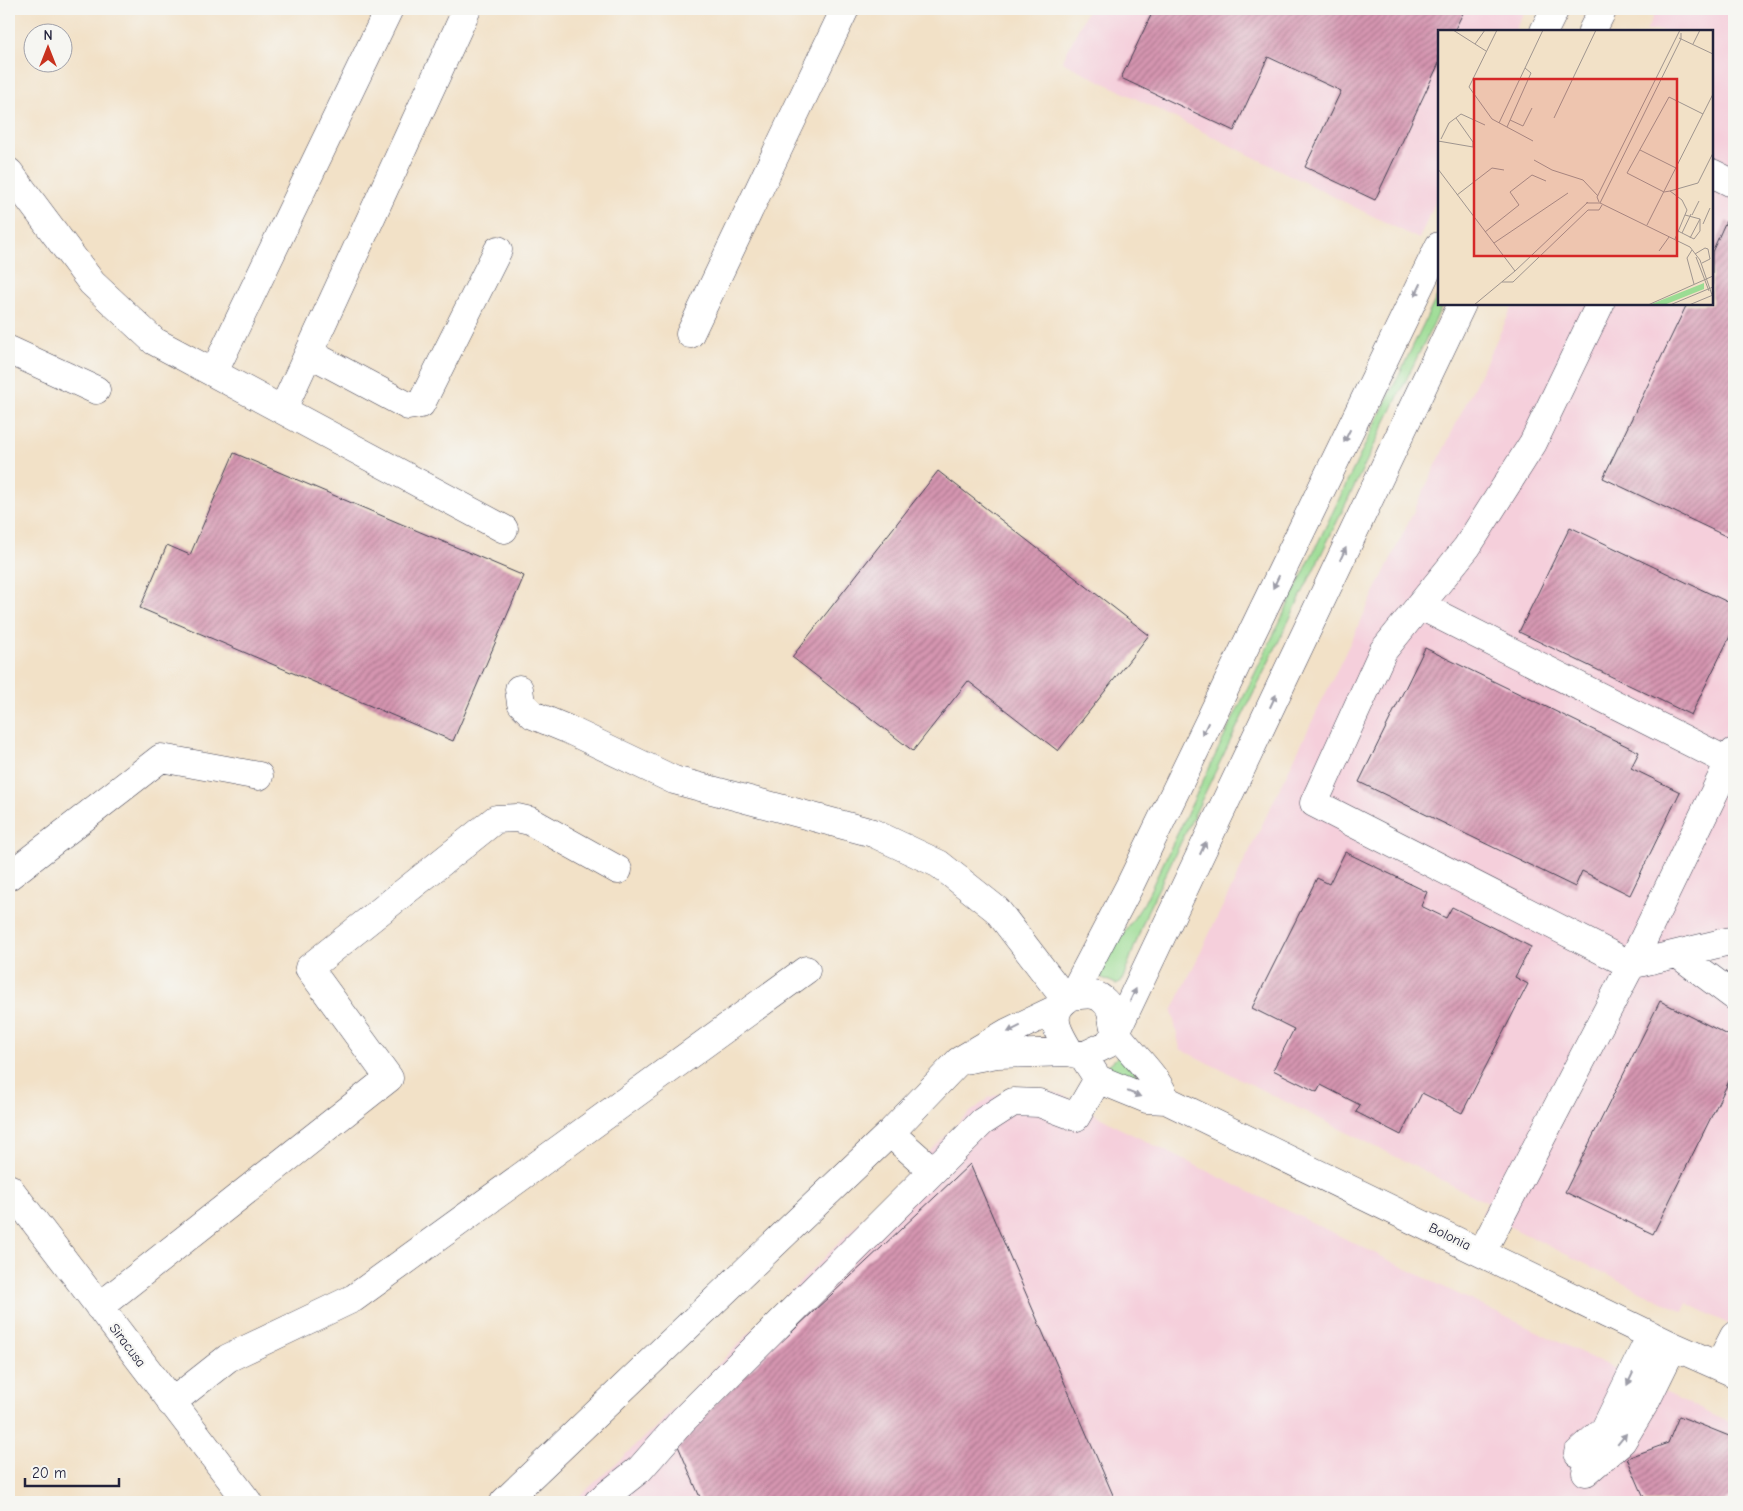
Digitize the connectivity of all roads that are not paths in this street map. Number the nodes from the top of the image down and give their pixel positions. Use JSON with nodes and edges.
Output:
{"nodes":[{"id":1,"x":389,"y":9,"type":"edge"},
{"id":2,"x":467,"y":9,"type":"edge"},
{"id":3,"x":845,"y":9,"type":"edge"},
{"id":4,"x":1555,"y":9,"type":"edge"},
{"id":5,"x":1603,"y":9,"type":"edge"},
{"id":6,"x":1544,"y":30,"type":"edge"},
{"id":7,"x":1592,"y":30,"type":"edge"},
{"id":8,"x":9,"y":172,"type":"edge"},
{"id":9,"x":1713,"y":174,"type":"edge"},
{"id":10,"x":1734,"y":184,"type":"edge"},
{"id":11,"x":1438,"y":248,"type":"edge"},
{"id":12,"x":498,"y":250,"type":"dead end"},
{"id":13,"x":1462,"y":305,"type":"edge"},
{"id":14,"x":1600,"y":305,"type":"edge"},
{"id":15,"x":690,"y":334,"type":"dead end"},
{"id":16,"x":9,"y":350,"type":"edge"},
{"id":17,"x":309,"y":353,"type":"junction"},
{"id":18,"x":214,"y":372,"type":"junction"},
{"id":19,"x":96,"y":390,"type":"dead end"},
{"id":20,"x":283,"y":409,"type":"junction"},
{"id":21,"x":504,"y":529,"type":"dead end"},
{"id":22,"x":1421,"y":606,"type":"junction"},
{"id":23,"x":519,"y":689,"type":"dead end"},
{"id":24,"x":1732,"y":757,"type":"edge"},
{"id":25,"x":259,"y":776,"type":"dead end"},
{"id":26,"x":618,"y":870,"type":"dead end"},
{"id":27,"x":9,"y":876,"type":"edge"},
{"id":28,"x":1734,"y":940,"type":"edge"},
{"id":29,"x":1679,"y":955,"type":"junction"},
{"id":30,"x":1631,"y":965,"type":"junction"},
{"id":31,"x":806,"y":970,"type":"dead end"},
{"id":32,"x":1734,"y":996,"type":"edge"},
{"id":33,"x":1066,"y":1001,"type":"junction"},
{"id":34,"x":1116,"y":1032,"type":"junction"},
{"id":35,"x":1077,"y":1054,"type":"junction"},
{"id":36,"x":959,"y":1062,"type":"junction"},
{"id":37,"x":1098,"y":1079,"type":"junction"},
{"id":38,"x":1166,"y":1100,"type":"junction"},
{"id":39,"x":890,"y":1133,"type":"junction"},
{"id":40,"x":932,"y":1170,"type":"junction"},
{"id":41,"x":9,"y":1188,"type":"edge"},
{"id":42,"x":1482,"y":1252,"type":"junction"},
{"id":43,"x":99,"y":1308,"type":"junction"},
{"id":44,"x":1734,"y":1336,"type":"edge"},
{"id":45,"x":1662,"y":1341,"type":"junction"},
{"id":46,"x":1727,"y":1369,"type":"edge"},
{"id":47,"x":171,"y":1402,"type":"junction"},
{"id":48,"x":1582,"y":1463,"type":"dead end"},
{"id":49,"x":248,"y":1502,"type":"edge"},
{"id":50,"x":504,"y":1502,"type":"edge"},
{"id":51,"x":598,"y":1502,"type":"edge"}],
"edges":[{"from":1,"to":18,"type":"street"},
{"from":2,"to":17,"type":"street"},
{"from":3,"to":15,"type":"street"},
{"from":4,"to":6,"type":"street"},
{"from":5,"to":7,"type":"street"},
{"from":8,"to":18,"type":"street"},
{"from":9,"to":10,"type":"street"},
{"from":11,"to":33,"type":"street","one_way":true},
{"from":12,"to":17,"type":"street"},
{"from":34,"to":13,"type":"street","one_way":true},
{"from":14,"to":22,"type":"street"},
{"from":16,"to":19,"type":"street"},
{"from":17,"to":20,"type":"street"},
{"from":18,"to":20,"type":"street"},
{"from":20,"to":21,"type":"street"},
{"from":22,"to":24,"type":"street"},
{"from":22,"to":30,"type":"street"},
{"from":23,"to":33,"type":"street"},
{"from":24,"to":30,"type":"street"},
{"from":25,"to":27,"type":"street"},
{"from":26,"to":43,"type":"street"},
{"from":28,"to":29,"type":"street"},
{"from":29,"to":30,"type":"street"},
{"from":29,"to":32,"type":"street"},
{"from":30,"to":42,"type":"street"},
{"from":31,"to":47,"type":"street"},
{"from":33,"to":34,"type":"street"},
{"from":33,"to":35,"type":"street"},
{"from":33,"to":36,"type":"street","one_way":true},
{"from":34,"to":35,"type":"street"},
{"from":34,"to":38,"type":"street"},
{"from":35,"to":36,"type":"street"},
{"from":35,"to":37,"type":"street"},
{"from":36,"to":39,"type":"street"},
{"from":37,"to":38,"type":"street","name":"Bolonia","one_way":true},
{"from":37,"to":40,"type":"street"},
{"from":38,"to":42,"type":"street","name":"Bolonia"},
{"from":39,"to":40,"type":"street"},
{"from":39,"to":50,"type":"street"},
{"from":40,"to":51,"type":"street"},
{"from":41,"to":43,"type":"street","name":"Siracusa"},
{"from":42,"to":45,"type":"street","name":"Bolonia"},
{"from":43,"to":47,"type":"street","name":"Siracusa"},
{"from":44,"to":46,"type":"street"},
{"from":45,"to":46,"type":"street","name":"Bolonia"},
{"from":45,"to":48,"type":"street"},
{"from":47,"to":49,"type":"street","name":"Siracusa"}]}
